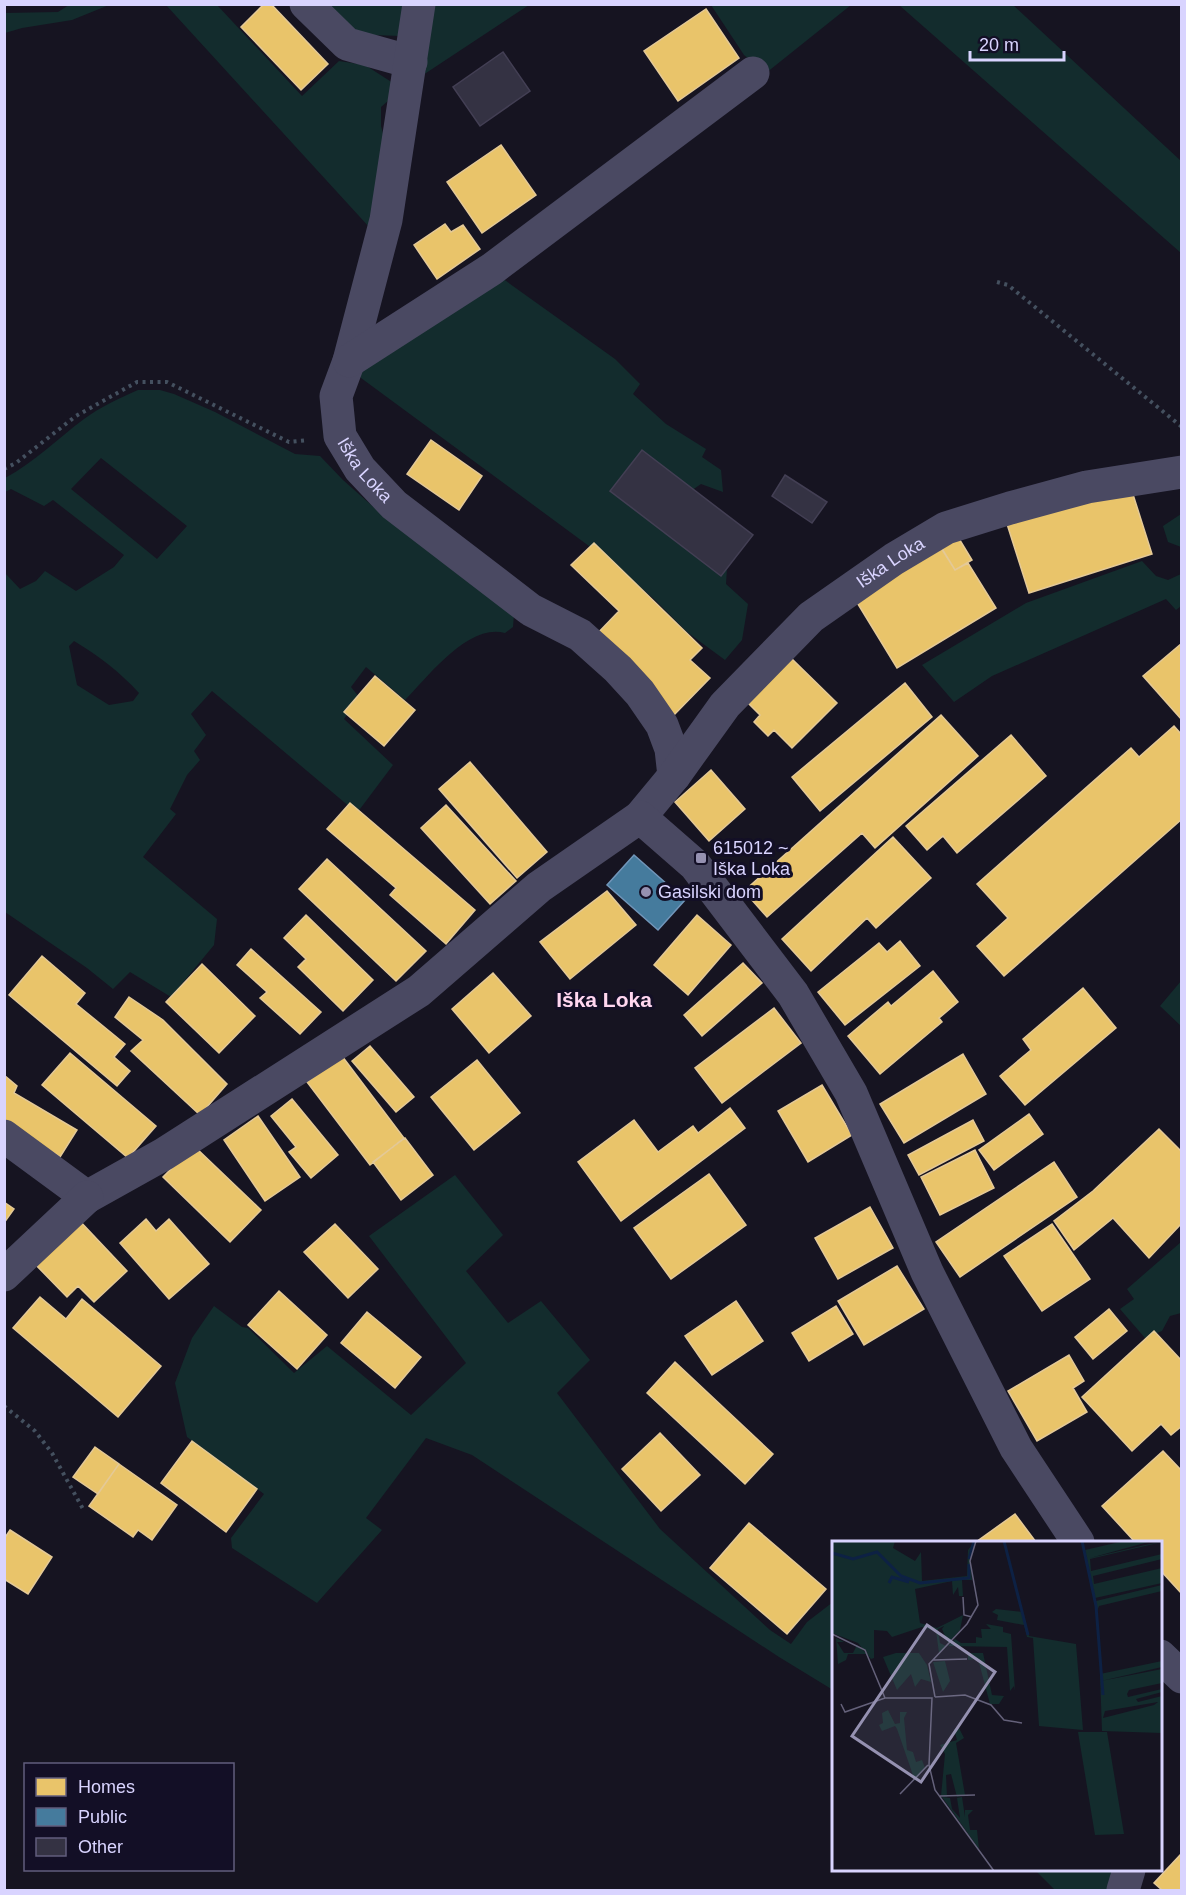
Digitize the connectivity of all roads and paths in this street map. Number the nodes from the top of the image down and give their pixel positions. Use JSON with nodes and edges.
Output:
{"nodes":[{"id":1,"x":306,"y":4,"type":"edge"},
{"id":2,"x":419,"y":4,"type":"edge"},
{"id":3,"x":411,"y":63,"type":"junction"},
{"id":4,"x":753,"y":73,"type":"dead end"},
{"id":5,"x":997,"y":282,"type":"dead end"},
{"id":6,"x":349,"y":361,"type":"junction"},
{"id":7,"x":1182,"y":427,"type":"edge"},
{"id":8,"x":340,"y":436,"type":"junction"},
{"id":9,"x":4,"y":469,"type":"edge"},
{"id":10,"x":1182,"y":472,"type":"edge"},
{"id":11,"x":674,"y":776,"type":"junction"},
{"id":12,"x":640,"y":817,"type":"junction"},
{"id":13,"x":4,"y":1136,"type":"edge"},
{"id":14,"x":87,"y":1197,"type":"junction"},
{"id":15,"x":4,"y":1275,"type":"edge"},
{"id":16,"x":4,"y":1406,"type":"edge"},
{"id":17,"x":83,"y":1509,"type":"dead end"},
{"id":18,"x":1077,"y":1541,"type":"edge"},
{"id":19,"x":1162,"y":1657,"type":"edge"},
{"id":20,"x":1182,"y":1677,"type":"edge"},
{"id":21,"x":1128,"y":1871,"type":"edge"},
{"id":22,"x":1123,"y":1890,"type":"edge"}],
"edges":[{"from":1,"to":3,"type":"street"},
{"from":2,"to":3,"type":"street","name":"Iška Loka"},
{"from":3,"to":6,"type":"street","name":"Iška Loka"},
{"from":4,"to":6,"type":"street"},
{"from":5,"to":7,"type":"path"},
{"from":6,"to":8,"type":"street","name":"Iška Loka"},
{"from":8,"to":9,"type":"path"},
{"from":8,"to":11,"type":"street","name":"Iška Loka"},
{"from":10,"to":11,"type":"street","name":"Iška Loka"},
{"from":11,"to":12,"type":"street","name":"Iška Loka"},
{"from":12,"to":14,"type":"street","name":"Iška Loka"},
{"from":12,"to":18,"type":"street"},
{"from":13,"to":14,"type":"street"},
{"from":14,"to":15,"type":"street"},
{"from":16,"to":17,"type":"path"},
{"from":19,"to":20,"type":"street"},
{"from":21,"to":22,"type":"street"}]}
